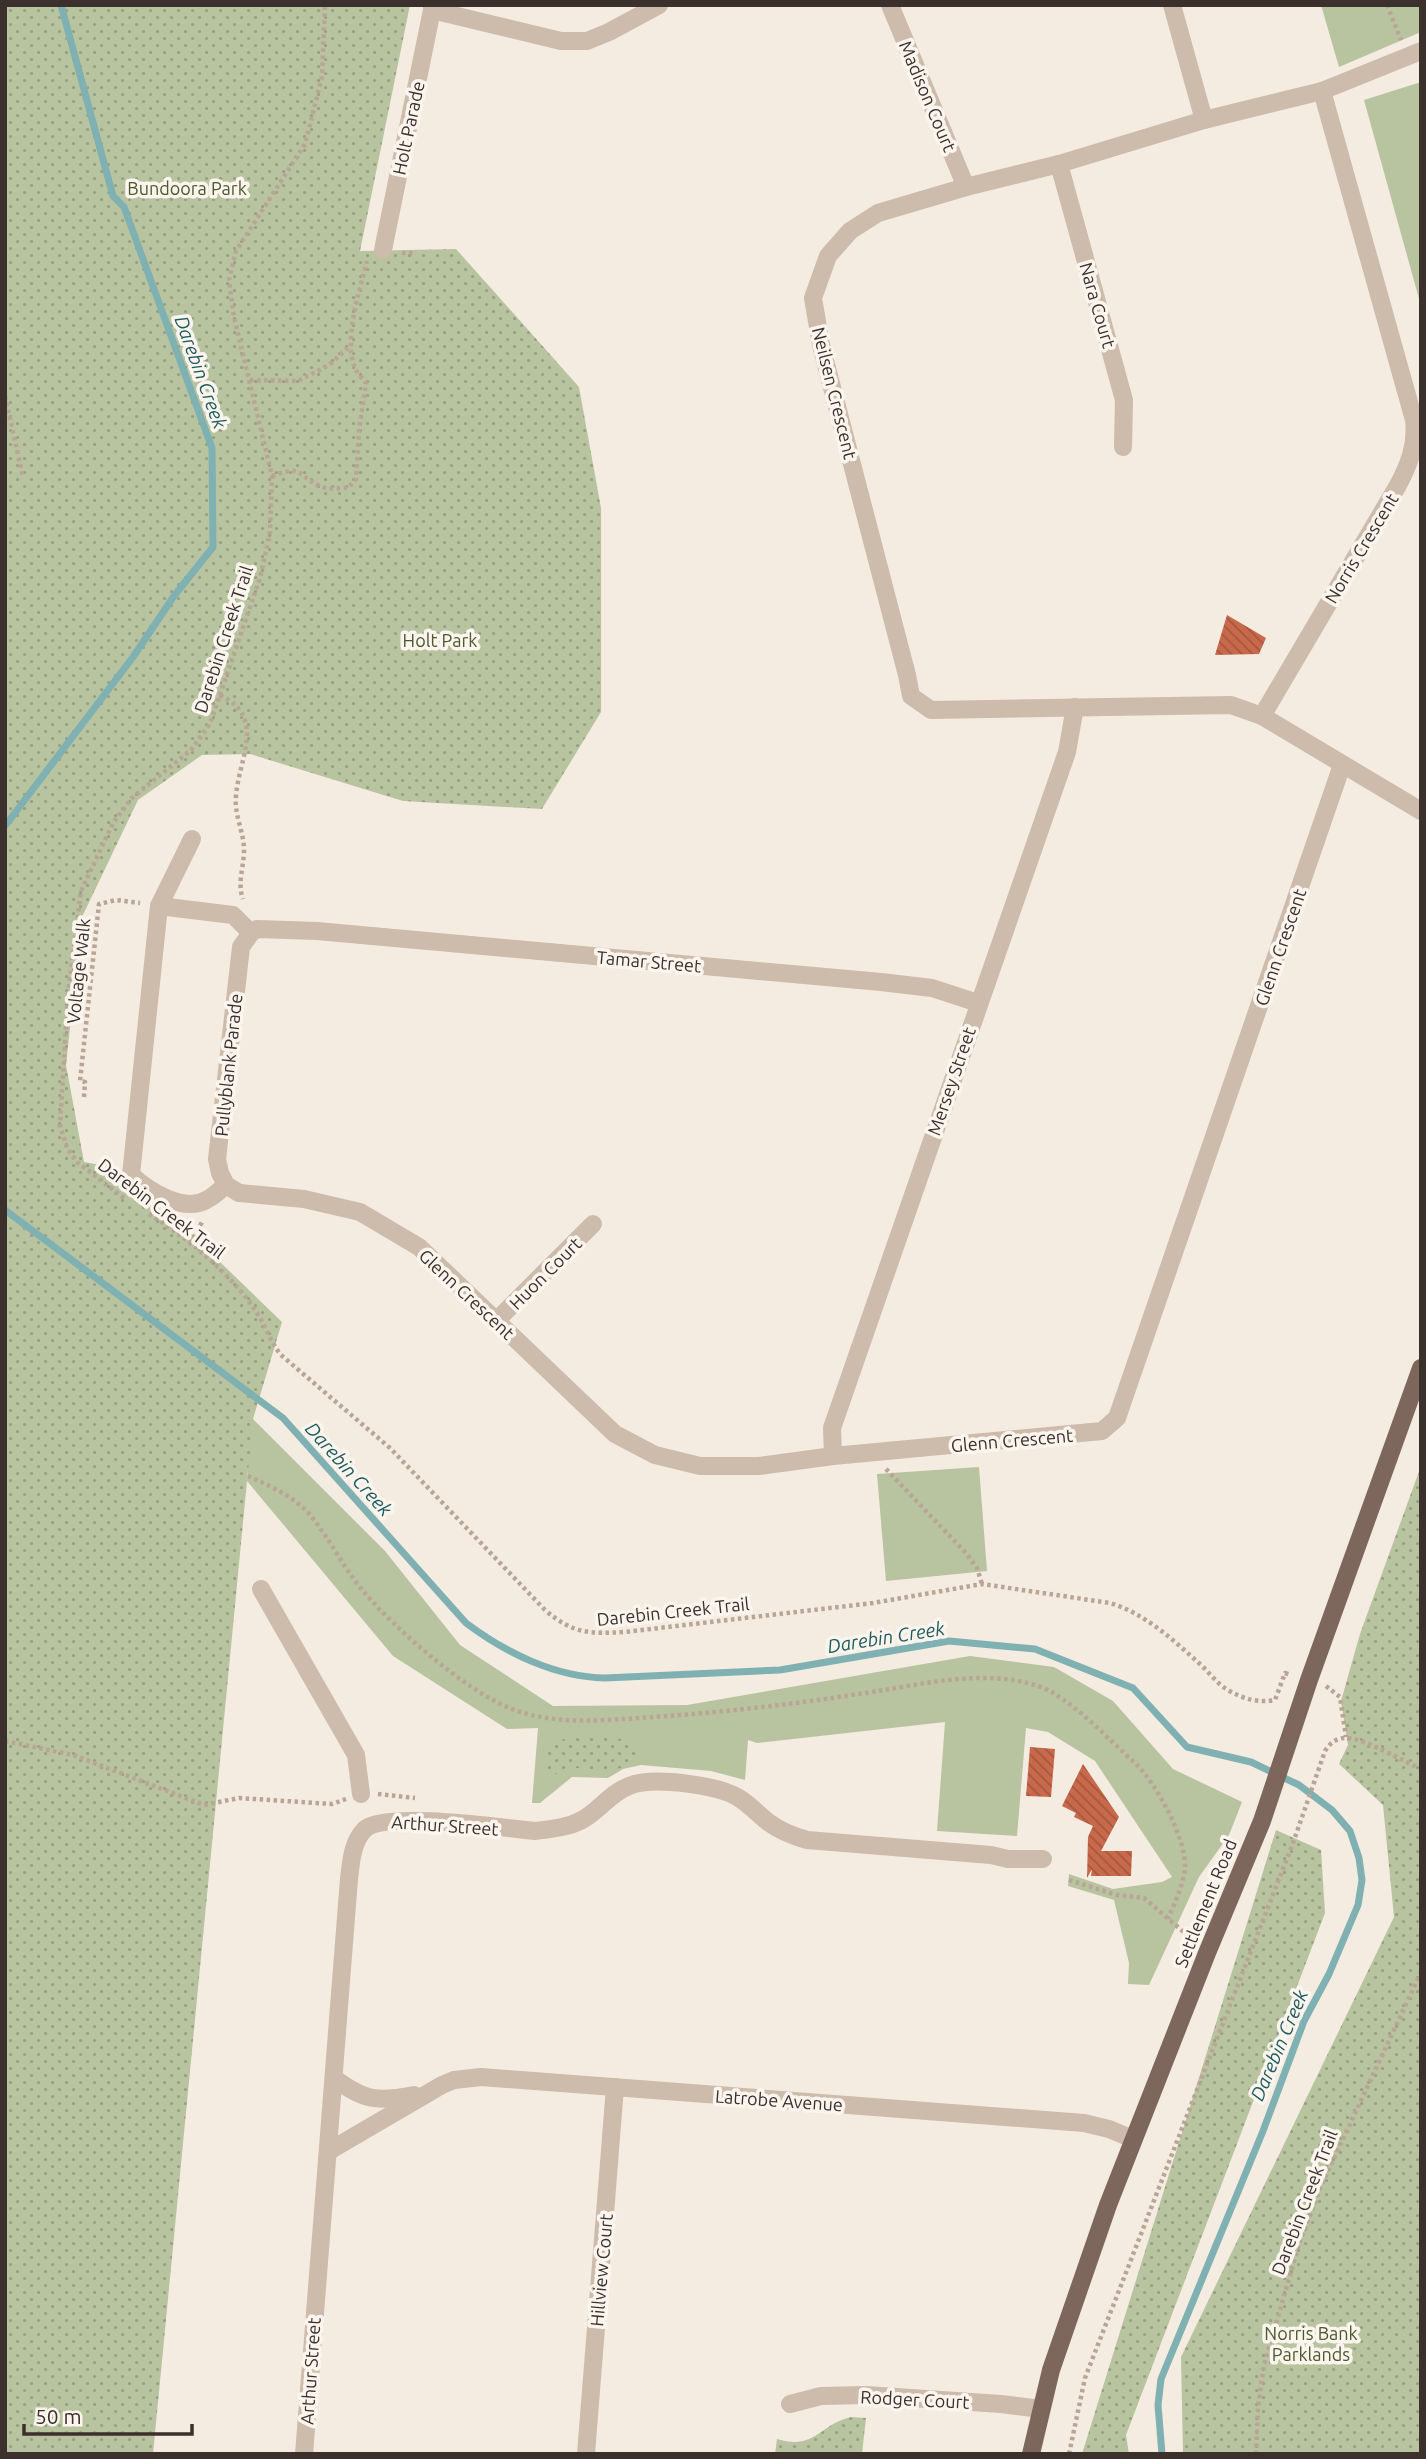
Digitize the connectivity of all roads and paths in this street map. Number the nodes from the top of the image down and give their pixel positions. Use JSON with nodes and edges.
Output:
{"nodes":[{"id":1,"x":331,"y":5,"type":"edge"},
{"id":2,"x":659,"y":5,"type":"edge"},
{"id":3,"x":890,"y":5,"type":"edge"},
{"id":4,"x":1172,"y":5,"type":"edge"},
{"id":5,"x":1387,"y":5,"type":"edge"},
{"id":6,"x":325,"y":8,"type":"edge"},
{"id":7,"x":433,"y":8,"type":"edge"},
{"id":8,"x":1414,"y":54,"type":"edge"},
{"id":9,"x":1322,"y":91,"type":"junction"},
{"id":10,"x":1204,"y":120,"type":"junction"},
{"id":11,"x":1059,"y":164,"type":"junction"},
{"id":12,"x":965,"y":187,"type":"junction"},
{"id":13,"x":381,"y":253,"type":"junction"},
{"id":14,"x":415,"y":253,"type":"dead end"},
{"id":15,"x":351,"y":345,"type":"junction"},
{"id":16,"x":250,"y":380,"type":"junction"},
{"id":17,"x":5,"y":396,"type":"edge"},
{"id":18,"x":1124,"y":447,"type":"dead end"},
{"id":19,"x":272,"y":476,"type":"junction"},
{"id":20,"x":23,"y":477,"type":"dead end"},
{"id":21,"x":220,"y":695,"type":"junction"},
{"id":22,"x":1075,"y":706,"type":"junction"},
{"id":23,"x":1262,"y":716,"type":"junction"},
{"id":24,"x":1342,"y":765,"type":"junction"},
{"id":25,"x":1421,"y":811,"type":"edge"},
{"id":26,"x":192,"y":839,"type":"dead end"},
{"id":27,"x":159,"y":906,"type":"junction"},
{"id":28,"x":247,"y":906,"type":"dead end"},
{"id":29,"x":251,"y":933,"type":"junction"},
{"id":30,"x":978,"y":1003,"type":"junction"},
{"id":31,"x":84,"y":1097,"type":"dead end"},
{"id":32,"x":226,"y":1185,"type":"junction"},
{"id":33,"x":135,"y":1204,"type":"dead end"},
{"id":34,"x":146,"y":1212,"type":"dead end"},
{"id":35,"x":207,"y":1216,"type":"dead end"},
{"id":36,"x":593,"y":1224,"type":"dead end"},
{"id":37,"x":190,"y":1244,"type":"junction"},
{"id":38,"x":496,"y":1321,"type":"junction"},
{"id":39,"x":1421,"y":1368,"type":"edge"},
{"id":40,"x":878,"y":1452,"type":"junction"},
{"id":41,"x":833,"y":1456,"type":"junction"},
{"id":42,"x":248,"y":1476,"type":"dead end"},
{"id":43,"x":982,"y":1584,"type":"junction"},
{"id":44,"x":261,"y":1589,"type":"dead end"},
{"id":45,"x":1309,"y":1680,"type":"junction"},
{"id":46,"x":1346,"y":1737,"type":"junction"},
{"id":47,"x":5,"y":1741,"type":"edge"},
{"id":48,"x":1421,"y":1769,"type":"edge"},
{"id":49,"x":361,"y":1794,"type":"junction"},
{"id":50,"x":415,"y":1798,"type":"dead end"},
{"id":51,"x":1043,"y":1859,"type":"dead end"},
{"id":52,"x":1069,"y":1880,"type":"dead end"},
{"id":53,"x":1168,"y":1920,"type":"junction"},
{"id":54,"x":1207,"y":1953,"type":"junction"},
{"id":55,"x":1421,"y":1972,"type":"edge"},
{"id":56,"x":334,"y":2078,"type":"junction"},
{"id":57,"x":615,"y":2087,"type":"junction"},
{"id":58,"x":425,"y":2093,"type":"junction"},
{"id":59,"x":1133,"y":2139,"type":"junction"},
{"id":60,"x":328,"y":2151,"type":"junction"},
{"id":61,"x":790,"y":2404,"type":"dead end"},
{"id":62,"x":1041,"y":2409,"type":"junction"},
{"id":63,"x":304,"y":2454,"type":"edge"},
{"id":64,"x":586,"y":2454,"type":"edge"},
{"id":65,"x":1031,"y":2454,"type":"edge"},
{"id":66,"x":1069,"y":2454,"type":"edge"},
{"id":67,"x":1256,"y":2454,"type":"edge"}],
"edges":[{"from":1,"to":6,"type":"path"},
{"from":2,"to":7,"type":"street"},
{"from":3,"to":12,"type":"street","name":"Madison Court"},
{"from":4,"to":10,"type":"street"},
{"from":5,"to":8,"type":"path"},
{"from":6,"to":16,"type":"path","name":"Darebin Creek Trail"},
{"from":7,"to":13,"type":"street","name":"Holt Parade"},
{"from":8,"to":9,"type":"street"},
{"from":9,"to":10,"type":"street","name":"Neilsen Crescent"},
{"from":9,"to":23,"type":"street","name":"Norris Crescent"},
{"from":10,"to":11,"type":"street","name":"Neilsen Crescent"},
{"from":11,"to":12,"type":"street","name":"Neilsen Crescent"},
{"from":11,"to":18,"type":"street","name":"Nara Court"},
{"from":12,"to":22,"type":"street","name":"Neilsen Crescent"},
{"from":13,"to":14,"type":"path"},
{"from":13,"to":15,"type":"path"},
{"from":15,"to":16,"type":"path"},
{"from":15,"to":19,"type":"path"},
{"from":16,"to":19,"type":"path","name":"Darebin Creek Trail"},
{"from":17,"to":20,"type":"path"},
{"from":19,"to":21,"type":"path","name":"Darebin Creek Trail"},
{"from":21,"to":28,"type":"path"},
{"from":21,"to":33,"type":"path","name":"Darebin Creek Trail"},
{"from":22,"to":23,"type":"street","name":"Neilsen Crescent"},
{"from":22,"to":30,"type":"street","name":"Mersey Street"},
{"from":23,"to":24,"type":"street"},
{"from":24,"to":25,"type":"street"},
{"from":24,"to":40,"type":"street","name":"Glenn Crescent"},
{"from":26,"to":27,"type":"street"},
{"from":27,"to":29,"type":"street"},
{"from":27,"to":31,"type":"path","name":"Voltage Walk"},
{"from":27,"to":32,"type":"street"},
{"from":29,"to":30,"type":"street","name":"Tamar Street"},
{"from":29,"to":32,"type":"street","name":"Pullyblank Parade"},
{"from":30,"to":41,"type":"street","name":"Mersey Street"},
{"from":32,"to":38,"type":"street","name":"Glenn Crescent"},
{"from":34,"to":37,"type":"path","name":"Darebin Creek Trail"},
{"from":35,"to":37,"type":"path"},
{"from":36,"to":38,"type":"street","name":"Huon Court"},
{"from":37,"to":43,"type":"path","name":"Darebin Creek Trail"},
{"from":38,"to":41,"type":"street","name":"Glenn Crescent"},
{"from":39,"to":45,"type":"main road","name":"Settlement Road"},
{"from":40,"to":41,"type":"street","name":"Glenn Crescent"},
{"from":40,"to":43,"type":"path"},
{"from":42,"to":53,"type":"path"},
{"from":43,"to":45,"type":"path","name":"Darebin Creek Trail"},
{"from":44,"to":49,"type":"street"},
{"from":45,"to":46,"type":"path"},
{"from":45,"to":54,"type":"main road","name":"Settlement Road"},
{"from":46,"to":48,"type":"path"},
{"from":46,"to":66,"type":"path"},
{"from":47,"to":49,"type":"path"},
{"from":49,"to":50,"type":"path"},
{"from":51,"to":56,"type":"street","name":"Arthur Street"},
{"from":52,"to":53,"type":"path"},
{"from":53,"to":54,"type":"path"},
{"from":54,"to":59,"type":"main road","name":"Settlement Road"},
{"from":55,"to":67,"type":"path","name":"Darebin Creek Trail"},
{"from":56,"to":58,"type":"street","name":"Latrobe Avenue"},
{"from":56,"to":60,"type":"street","name":"Arthur Street"},
{"from":57,"to":58,"type":"street","name":"Latrobe Avenue"},
{"from":57,"to":59,"type":"street","name":"Latrobe Avenue"},
{"from":57,"to":64,"type":"street","name":"Hillview Court"},
{"from":58,"to":60,"type":"street","name":"Latrobe Avenue"},
{"from":59,"to":62,"type":"main road","name":"Settlement Road"},
{"from":60,"to":63,"type":"street","name":"Arthur Street"},
{"from":61,"to":62,"type":"street","name":"Rodger Court"},
{"from":62,"to":65,"type":"main road","name":"Settlement Road"}]}
